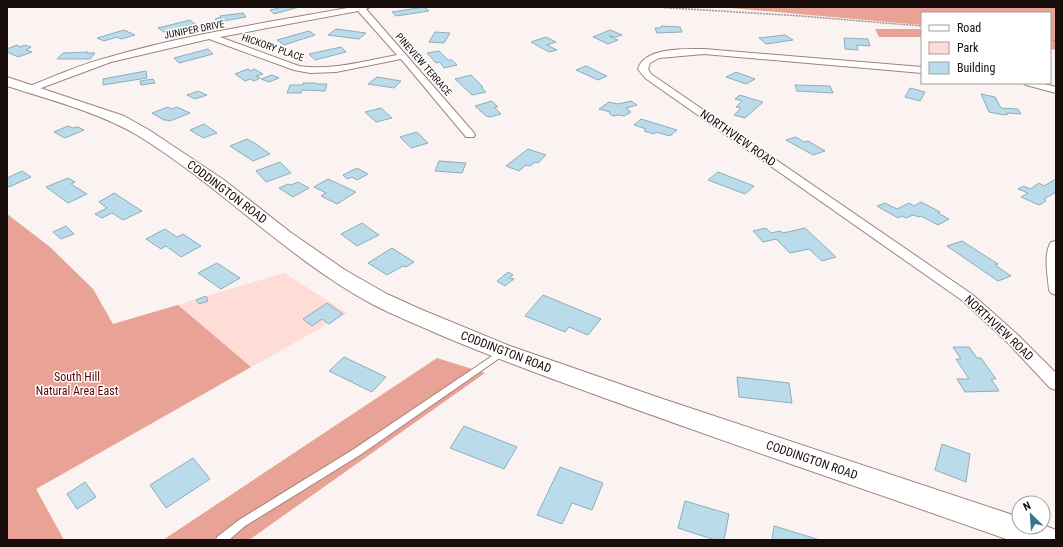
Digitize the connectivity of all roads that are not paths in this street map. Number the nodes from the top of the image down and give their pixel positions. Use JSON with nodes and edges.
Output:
{"nodes":[{"id":1,"x":363,"y":8,"type":"edge"},
{"id":2,"x":209,"y":36,"type":"junction"},
{"id":3,"x":403,"y":56,"type":"junction"},
{"id":4,"x":921,"y":70,"type":"edge"},
{"id":5,"x":7,"y":81,"type":"edge"},
{"id":6,"x":1033,"y":84,"type":"edge"},
{"id":7,"x":30,"y":89,"type":"junction"},
{"id":8,"x":1056,"y":90,"type":"edge"},
{"id":9,"x":470,"y":135,"type":"dead end"},
{"id":10,"x":1056,"y":245,"type":"edge"},
{"id":11,"x":1056,"y":290,"type":"edge"},
{"id":12,"x":502,"y":352,"type":"junction"},
{"id":13,"x":1056,"y":384,"type":"edge"},
{"id":14,"x":221,"y":540,"type":"edge"},
{"id":15,"x":1047,"y":540,"type":"edge"}],
"edges":[{"from":1,"to":2,"type":"street","name":"JUNIPER DRIVE"},
{"from":1,"to":3,"type":"street","name":"PINEVIEW TERRACE"},
{"from":2,"to":3,"type":"street","name":"HICKORY PLACE"},
{"from":2,"to":7,"type":"street","name":"JUNIPER DRIVE"},
{"from":3,"to":9,"type":"street","name":"PINEVIEW TERRACE"},
{"from":4,"to":13,"type":"street","name":"NORTHVIEW ROAD"},
{"from":5,"to":7,"type":"street","name":"CODDINGTON ROAD"},
{"from":6,"to":8,"type":"street"},
{"from":7,"to":12,"type":"street","name":"CODDINGTON ROAD"},
{"from":10,"to":11,"type":"street"},
{"from":12,"to":14,"type":"lane"},
{"from":12,"to":15,"type":"street","name":"CODDINGTON ROAD"}]}
